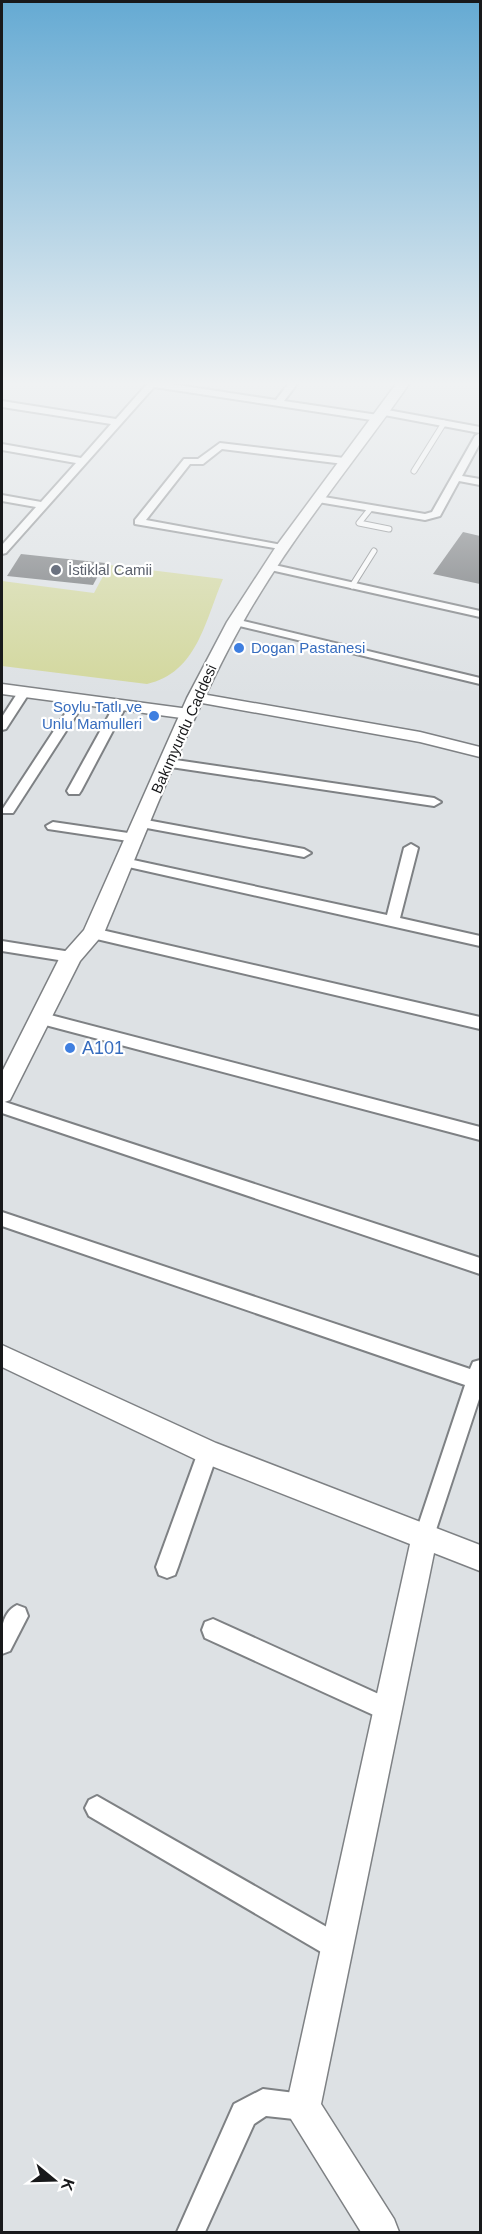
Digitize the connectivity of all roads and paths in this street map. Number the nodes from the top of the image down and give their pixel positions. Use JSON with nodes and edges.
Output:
{"nodes":[{"id":1,"x":58,"y":488,"type":"edge"},
{"id":2,"x":166,"y":488,"type":"edge"},
{"id":3,"x":325,"y":488,"type":"edge"},
{"id":4,"x":450,"y":488,"type":"edge"},
{"id":5,"x":2,"y":498,"type":"edge"},
{"id":6,"x":318,"y":499,"type":"junction"},
{"id":7,"x":43,"y":505,"type":"junction"},
{"id":8,"x":370,"y":508,"type":"junction"},
{"id":9,"x":389,"y":529,"type":"dead end"},
{"id":10,"x":282,"y":548,"type":"junction"},
{"id":11,"x":2,"y":551,"type":"edge"},
{"id":12,"x":374,"y":551,"type":"dead end"},
{"id":13,"x":270,"y":567,"type":"junction"},
{"id":14,"x":352,"y":586,"type":"junction"},
{"id":15,"x":480,"y":614,"type":"edge"},
{"id":16,"x":235,"y":622,"type":"junction"},
{"id":17,"x":480,"y":681,"type":"edge"},
{"id":18,"x":2,"y":689,"type":"edge"},
{"id":19,"x":24,"y":692,"type":"junction"},
{"id":20,"x":80,"y":700,"type":"junction"},
{"id":21,"x":120,"y":706,"type":"junction"},
{"id":22,"x":193,"y":706,"type":"junction"},
{"id":23,"x":2,"y":726,"type":"edge"},
{"id":24,"x":480,"y":752,"type":"edge"},
{"id":25,"x":169,"y":763,"type":"junction"},
{"id":26,"x":74,"y":791,"type":"dead end"},
{"id":27,"x":434,"y":802,"type":"dead end"},
{"id":28,"x":8,"y":810,"type":"dead end"},
{"id":29,"x":53,"y":826,"type":"dead end"},
{"id":30,"x":138,"y":830,"type":"junction"},
{"id":31,"x":411,"y":848,"type":"dead end"},
{"id":32,"x":304,"y":854,"type":"dead end"},
{"id":33,"x":124,"y":862,"type":"junction"},
{"id":34,"x":392,"y":923,"type":"junction"},
{"id":35,"x":93,"y":933,"type":"junction"},
{"id":36,"x":480,"y":937,"type":"edge"},
{"id":37,"x":2,"y":946,"type":"edge"},
{"id":38,"x":70,"y":957,"type":"junction"},
{"id":39,"x":39,"y":1018,"type":"junction"},
{"id":40,"x":480,"y":1023,"type":"edge"},
{"id":41,"x":2,"y":1094,"type":"edge"},
{"id":42,"x":2,"y":1107,"type":"edge"},
{"id":43,"x":480,"y":1134,"type":"edge"},
{"id":44,"x":2,"y":1219,"type":"edge"},
{"id":45,"x":480,"y":1266,"type":"edge"},
{"id":46,"x":2,"y":1356,"type":"edge"},
{"id":47,"x":478,"y":1374,"type":"edge"},
{"id":48,"x":208,"y":1452,"type":"junction"},
{"id":49,"x":425,"y":1535,"type":"junction"},
{"id":50,"x":480,"y":1558,"type":"edge"},
{"id":51,"x":167,"y":1567,"type":"dead end"},
{"id":52,"x":17,"y":1616,"type":"dead end"},
{"id":53,"x":213,"y":1630,"type":"dead end"},
{"id":54,"x":2,"y":1643,"type":"edge"},
{"id":55,"x":386,"y":1709,"type":"junction"},
{"id":56,"x":98,"y":1808,"type":"dead end"},
{"id":57,"x":337,"y":1947,"type":"junction"},
{"id":58,"x":303,"y":2107,"type":"junction"},
{"id":59,"x":191,"y":2232,"type":"edge"},
{"id":60,"x":381,"y":2232,"type":"edge"}],
"edges":[{"from":1,"to":7,"type":"street"},
{"from":2,"to":10,"type":"street"},
{"from":3,"to":6,"type":"main road","name":"Bakımyurdu Caddesi"},
{"from":4,"to":8,"type":"street"},
{"from":5,"to":7,"type":"street"},
{"from":6,"to":8,"type":"street"},
{"from":6,"to":10,"type":"main road","name":"Bakımyurdu Caddesi"},
{"from":7,"to":11,"type":"street"},
{"from":8,"to":9,"type":"lane"},
{"from":10,"to":13,"type":"main road","name":"Bakımyurdu Caddesi"},
{"from":12,"to":14,"type":"lane"},
{"from":13,"to":14,"type":"street"},
{"from":13,"to":16,"type":"main road","name":"Bakımyurdu Caddesi"},
{"from":14,"to":15,"type":"street"},
{"from":16,"to":17,"type":"street"},
{"from":16,"to":22,"type":"main road","name":"Bakımyurdu Caddesi"},
{"from":18,"to":19,"type":"street"},
{"from":19,"to":20,"type":"street"},
{"from":19,"to":23,"type":"street"},
{"from":20,"to":21,"type":"street"},
{"from":20,"to":28,"type":"street"},
{"from":21,"to":22,"type":"street"},
{"from":21,"to":26,"type":"street"},
{"from":22,"to":24,"type":"street"},
{"from":22,"to":25,"type":"main road","name":"Bakımyurdu Caddesi"},
{"from":25,"to":27,"type":"street"},
{"from":25,"to":30,"type":"main road","name":"Bakımyurdu Caddesi"},
{"from":29,"to":30,"type":"street"},
{"from":30,"to":32,"type":"street"},
{"from":30,"to":33,"type":"main road","name":"Bakımyurdu Caddesi"},
{"from":31,"to":34,"type":"street"},
{"from":33,"to":34,"type":"street"},
{"from":33,"to":35,"type":"main road","name":"Bakımyurdu Caddesi"},
{"from":34,"to":36,"type":"street"},
{"from":35,"to":38,"type":"main road","name":"Bakımyurdu Caddesi"},
{"from":35,"to":40,"type":"street"},
{"from":37,"to":38,"type":"street"},
{"from":38,"to":39,"type":"main road","name":"Bakımyurdu Caddesi"},
{"from":39,"to":41,"type":"main road","name":"Bakımyurdu Caddesi"},
{"from":39,"to":43,"type":"street"},
{"from":42,"to":45,"type":"street"},
{"from":44,"to":47,"type":"street"},
{"from":46,"to":48,"type":"street"},
{"from":47,"to":49,"type":"street"},
{"from":48,"to":49,"type":"street"},
{"from":48,"to":51,"type":"street"},
{"from":49,"to":50,"type":"street"},
{"from":49,"to":55,"type":"street"},
{"from":52,"to":54,"type":"street"},
{"from":53,"to":55,"type":"street"},
{"from":55,"to":57,"type":"street"},
{"from":56,"to":57,"type":"street"},
{"from":57,"to":58,"type":"street"},
{"from":58,"to":59,"type":"street"},
{"from":58,"to":60,"type":"street"}]}
